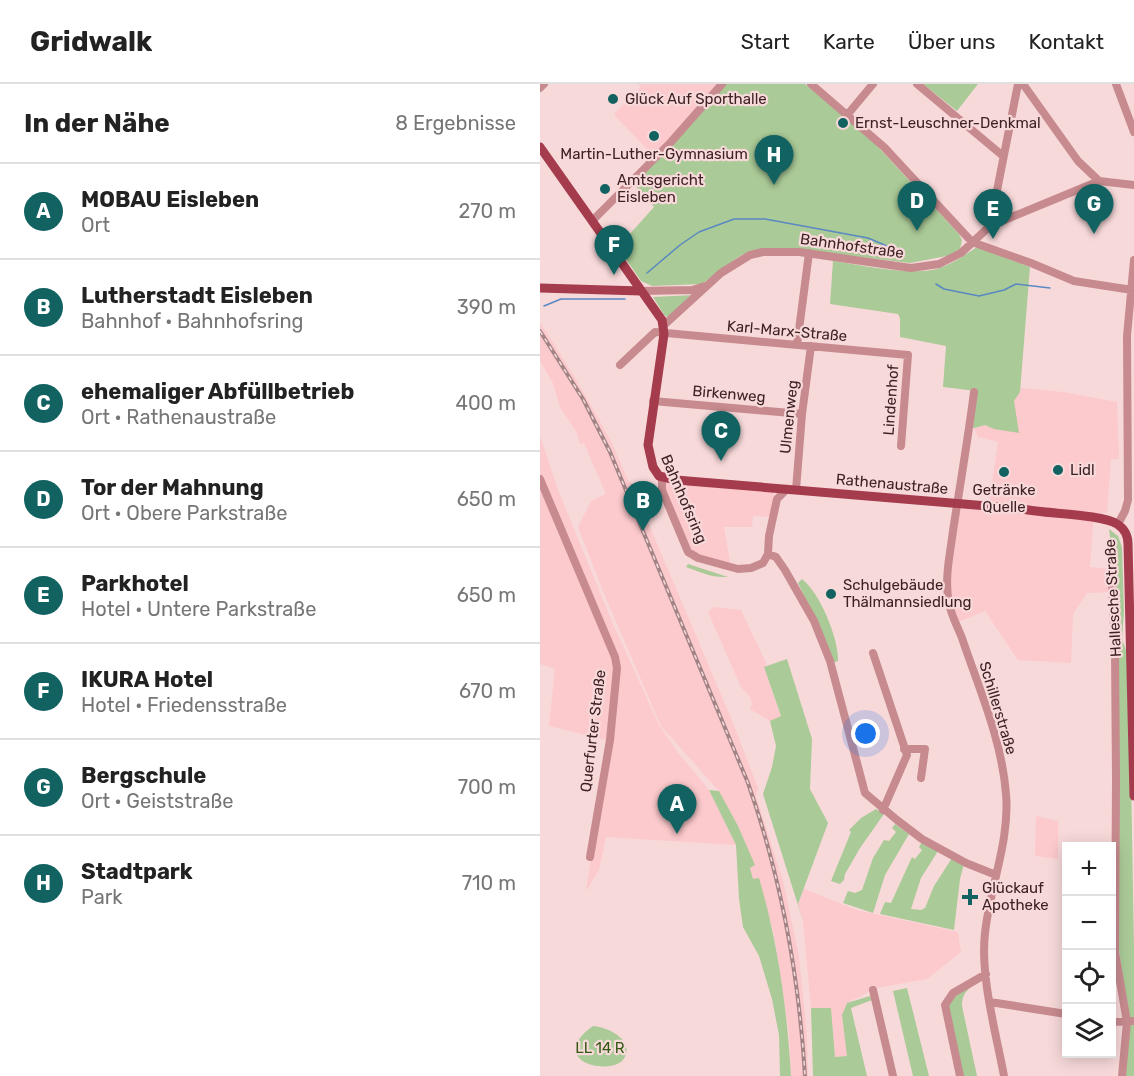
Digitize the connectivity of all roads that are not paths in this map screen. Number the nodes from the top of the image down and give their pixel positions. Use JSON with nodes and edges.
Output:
{"nodes":[{"id":1,"x":544,"y":84,"type":"edge"},
{"id":2,"x":722,"y":84,"type":"edge"},
{"id":3,"x":811,"y":84,"type":"edge"},
{"id":4,"x":873,"y":84,"type":"edge"},
{"id":5,"x":917,"y":84,"type":"edge"},
{"id":6,"x":1018,"y":84,"type":"edge"},
{"id":7,"x":1023,"y":84,"type":"edge"},
{"id":8,"x":1116,"y":84,"type":"edge"},
{"id":9,"x":540,"y":88,"type":"edge"},
{"id":10,"x":848,"y":114,"type":"junction"},
{"id":11,"x":1134,"y":132,"type":"edge"},
{"id":12,"x":540,"y":147,"type":"edge"},
{"id":13,"x":1004,"y":156,"type":"junction"},
{"id":14,"x":1099,"y":181,"type":"junction"},
{"id":15,"x":1134,"y":185,"type":"edge"},
{"id":16,"x":592,"y":220,"type":"junction"},
{"id":17,"x":990,"y":226,"type":"junction"},
{"id":18,"x":972,"y":242,"type":"junction"},
{"id":19,"x":809,"y":253,"type":"junction"},
{"id":20,"x":1134,"y":260,"type":"edge"},
{"id":21,"x":706,"y":286,"type":"junction"},
{"id":22,"x":540,"y":288,"type":"edge"},
{"id":23,"x":1128,"y":290,"type":"junction"},
{"id":24,"x":641,"y":291,"type":"junction"},
{"id":25,"x":664,"y":330,"type":"junction"},
{"id":26,"x":797,"y":345,"type":"junction"},
{"id":27,"x":811,"y":346,"type":"junction"},
{"id":28,"x":908,"y":355,"type":"joint"},
{"id":29,"x":1130,"y":355,"type":"edge"},
{"id":30,"x":620,"y":365,"type":"dead end"},
{"id":31,"x":974,"y":392,"type":"dead end"},
{"id":32,"x":654,"y":401,"type":"junction"},
{"id":33,"x":802,"y":414,"type":"junction"},
{"id":34,"x":901,"y":446,"type":"dead end"},
{"id":35,"x":662,"y":478,"type":"junction"},
{"id":36,"x":540,"y":479,"type":"edge"},
{"id":37,"x":771,"y":488,"type":"junction"},
{"id":38,"x":792,"y":490,"type":"junction"},
{"id":39,"x":777,"y":499,"type":"junction"},
{"id":40,"x":957,"y":505,"type":"junction"},
{"id":41,"x":1118,"y":524,"type":"junction"},
{"id":42,"x":768,"y":554,"type":"junction"},
{"id":43,"x":1112,"y":582,"type":"dead end"},
{"id":44,"x":1132,"y":622,"type":"edge"},
{"id":45,"x":873,"y":653,"type":"dead end"},
{"id":46,"x":904,"y":749,"type":"junction"},
{"id":47,"x":921,"y":778,"type":"dead end"},
{"id":48,"x":1134,"y":796,"type":"edge"},
{"id":49,"x":884,"y":810,"type":"junction"},
{"id":50,"x":1114,"y":842,"type":"edge"},
{"id":51,"x":590,"y":857,"type":"dead end"},
{"id":52,"x":996,"y":875,"type":"junction"},
{"id":53,"x":1114,"y":896,"type":"edge"},
{"id":54,"x":986,"y":974,"type":"junction"},
{"id":55,"x":873,"y":990,"type":"dead end"},
{"id":56,"x":990,"y":1002,"type":"junction"},
{"id":57,"x":1062,"y":1013,"type":"edge"},
{"id":58,"x":1131,"y":1022,"type":"edge"},
{"id":59,"x":893,"y":1076,"type":"edge"},
{"id":60,"x":960,"y":1076,"type":"edge"},
{"id":61,"x":1004,"y":1076,"type":"edge"},
{"id":62,"x":1122,"y":1076,"type":"edge"}],
"edges":[{"from":1,"to":9,"type":"street"},
{"from":2,"to":16,"type":"street"},
{"from":3,"to":10,"type":"street"},
{"from":4,"to":10,"type":"street"},
{"from":5,"to":13,"type":"street"},
{"from":6,"to":13,"type":"street"},
{"from":7,"to":14,"type":"street"},
{"from":8,"to":11,"type":"street"},
{"from":10,"to":18,"type":"street"},
{"from":12,"to":16,"type":"main road"},
{"from":13,"to":17,"type":"street"},
{"from":14,"to":15,"type":"street"},
{"from":14,"to":17,"type":"street","name":"Bahnhofstraße"},
{"from":16,"to":24,"type":"main road"},
{"from":17,"to":18,"type":"street","name":"Bahnhofstraße"},
{"from":18,"to":19,"type":"street","name":"Bahnhofstraße"},
{"from":18,"to":23,"type":"street"},
{"from":19,"to":21,"type":"street","name":"Bahnhofstraße"},
{"from":19,"to":26,"type":"street"},
{"from":20,"to":23,"type":"street","name":"Hallesche Straße"},
{"from":21,"to":24,"type":"street","name":"Bahnhofstraße"},
{"from":21,"to":25,"type":"street","name":"Bahnhofstraße"},
{"from":22,"to":24,"type":"main road"},
{"from":23,"to":29,"type":"street","name":"Hallesche Straße"},
{"from":24,"to":25,"type":"main road"},
{"from":25,"to":26,"type":"street","name":"Karl-Marx-Straße"},
{"from":25,"to":30,"type":"street"},
{"from":25,"to":32,"type":"main road","name":"Bahnhofsring"},
{"from":26,"to":27,"type":"street","name":"Karl-Marx-Straße"},
{"from":27,"to":28,"type":"street","name":"Karl-Marx-Straße"},
{"from":27,"to":33,"type":"street","name":"Ulmenweg"},
{"from":28,"to":34,"type":"street","name":"Lindenhof"},
{"from":29,"to":41,"type":"street","name":"Hallesche Straße"},
{"from":31,"to":40,"type":"street","name":"Schillerstraße"},
{"from":32,"to":33,"type":"street","name":"Birkenweg"},
{"from":32,"to":35,"type":"main road","name":"Bahnhofsring"},
{"from":33,"to":38,"type":"street","name":"Ulmenweg"},
{"from":35,"to":37,"type":"main road","name":"Rathenaustraße"},
{"from":35,"to":42,"type":"street","name":"Bahnhofsring"},
{"from":36,"to":51,"type":"street","name":"Querfurter Straße"},
{"from":37,"to":38,"type":"main road","name":"Rathenaustraße"},
{"from":37,"to":39,"type":"street"},
{"from":38,"to":39,"type":"street"},
{"from":38,"to":40,"type":"main road","name":"Rathenaustraße"},
{"from":39,"to":42,"type":"street"},
{"from":40,"to":41,"type":"main road","name":"Rathenaustraße"},
{"from":40,"to":52,"type":"street","name":"Schillerstraße"},
{"from":41,"to":44,"type":"main road","name":"Hallesche Straße"},
{"from":42,"to":49,"type":"street"},
{"from":43,"to":50,"type":"street","name":"Hallesche Straße"},
{"from":44,"to":48,"type":"main road","name":"Hallesche Straße"},
{"from":45,"to":46,"type":"street"},
{"from":46,"to":47,"type":"street"},
{"from":46,"to":49,"type":"street"},
{"from":49,"to":52,"type":"street"},
{"from":52,"to":54,"type":"street","name":"Schillerstraße"},
{"from":53,"to":58,"type":"street","name":"Hallesche Straße"},
{"from":54,"to":56,"type":"street","name":"Schillerstraße"},
{"from":54,"to":60,"type":"street"},
{"from":55,"to":59,"type":"street"},
{"from":56,"to":57,"type":"street"},
{"from":56,"to":61,"type":"street","name":"Schillerstraße"},
{"from":58,"to":62,"type":"street","name":"Hallesche Straße"}]}
